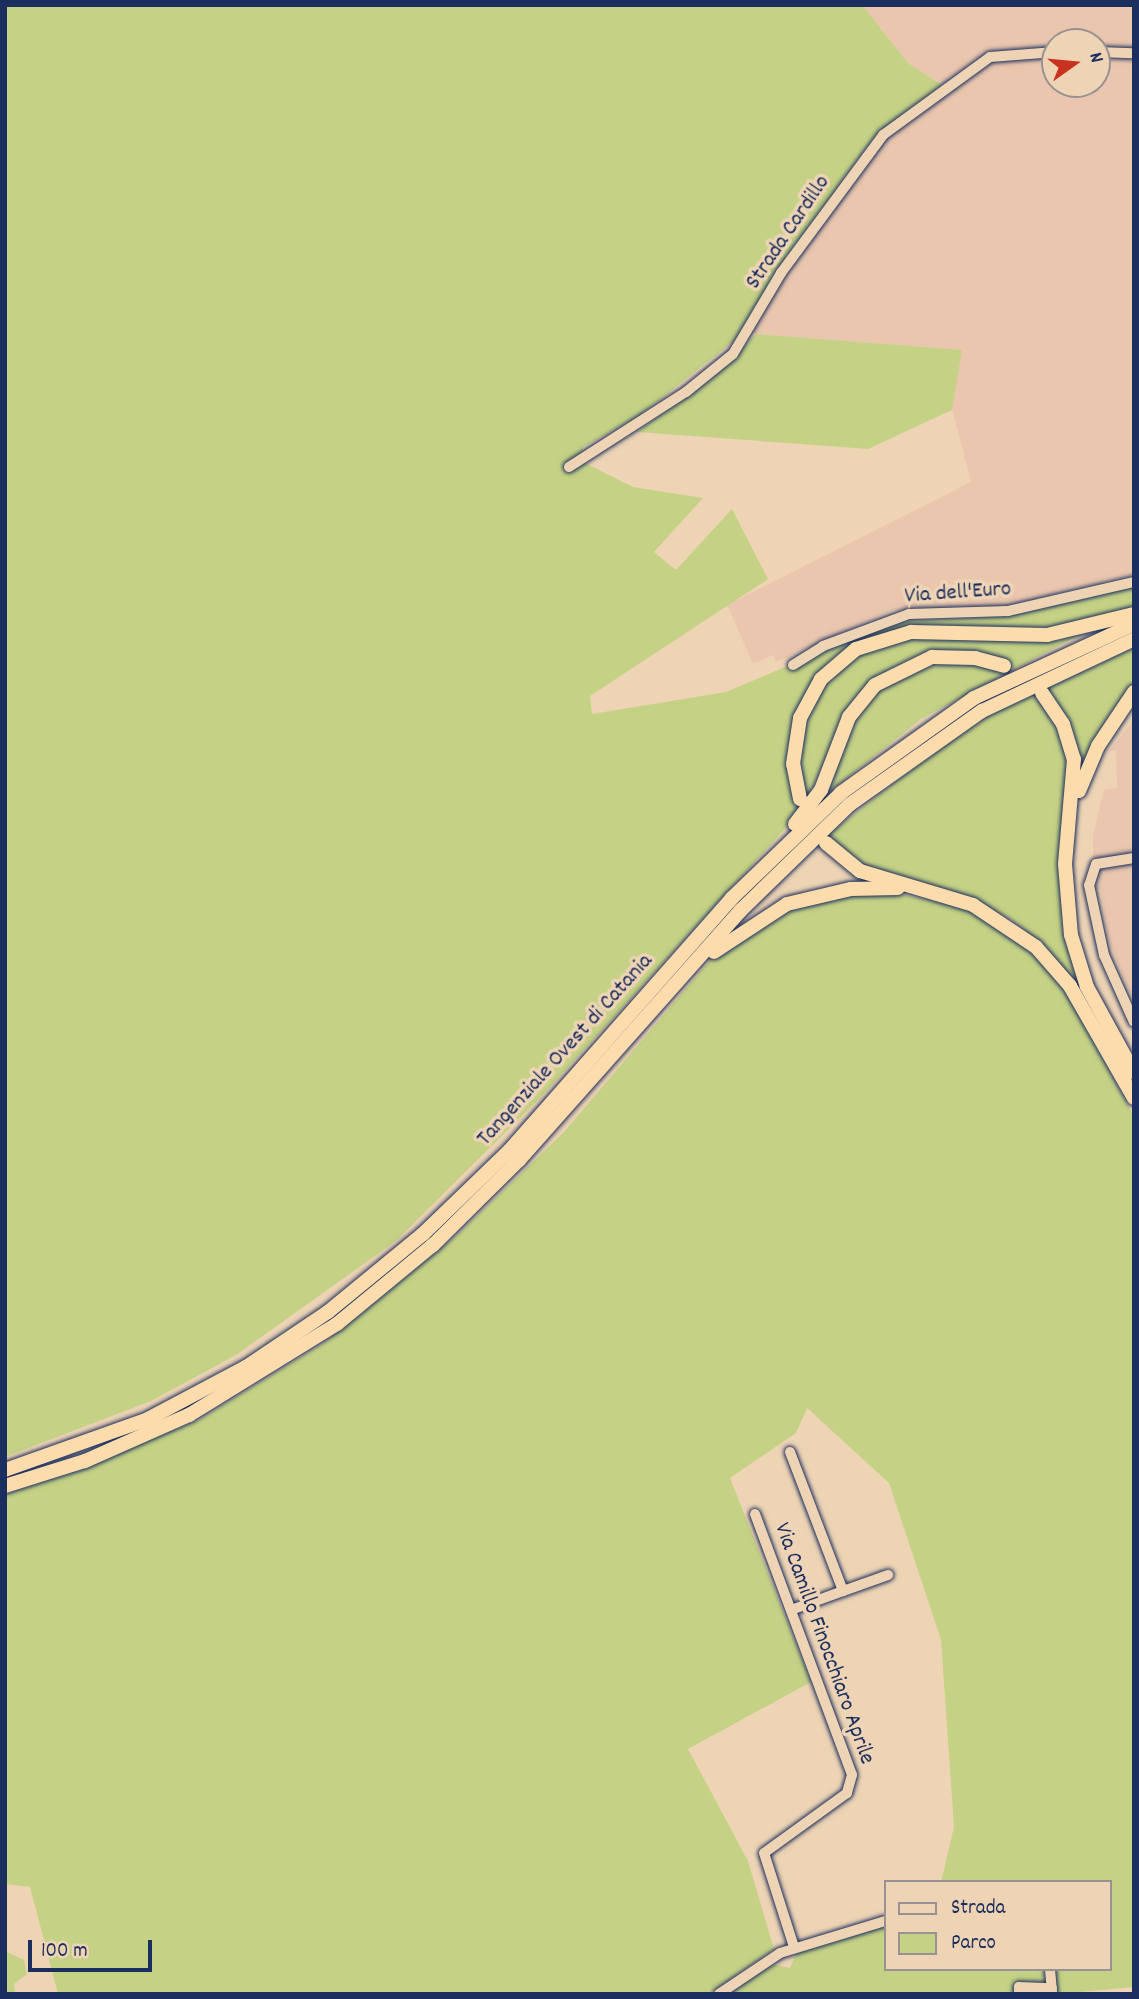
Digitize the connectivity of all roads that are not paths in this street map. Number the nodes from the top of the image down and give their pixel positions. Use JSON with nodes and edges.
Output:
{"nodes":[{"id":1,"x":1111,"y":52,"type":"edge"},
{"id":2,"x":1041,"y":53,"type":"edge"},
{"id":3,"x":1134,"y":53,"type":"edge"},
{"id":4,"x":569,"y":467,"type":"dead end"},
{"id":5,"x":1134,"y":582,"type":"edge"},
{"id":6,"x":1134,"y":614,"type":"edge"},
{"id":7,"x":1134,"y":624,"type":"edge"},
{"id":8,"x":1134,"y":639,"type":"edge"},
{"id":9,"x":793,"y":665,"type":"dead end"},
{"id":10,"x":1004,"y":666,"type":"dead end"},
{"id":11,"x":1134,"y":692,"type":"edge"},
{"id":12,"x":1042,"y":693,"type":"dead end"},
{"id":13,"x":800,"y":799,"type":"dead end"},
{"id":14,"x":1069,"y":819,"type":"junction"},
{"id":15,"x":826,"y":843,"type":"dead end"},
{"id":16,"x":1134,"y":858,"type":"edge"},
{"id":17,"x":923,"y":889,"type":"junction"},
{"id":18,"x":651,"y":992,"type":"junction"},
{"id":19,"x":652,"y":1010,"type":"junction"},
{"id":20,"x":1134,"y":1022,"type":"edge"},
{"id":21,"x":1133,"y":1071,"type":"edge"},
{"id":22,"x":1133,"y":1097,"type":"edge"},
{"id":23,"x":790,"y":1452,"type":"dead end"},
{"id":24,"x":5,"y":1470,"type":"edge"},
{"id":25,"x":5,"y":1486,"type":"edge"},
{"id":26,"x":755,"y":1514,"type":"dead end"},
{"id":27,"x":888,"y":1575,"type":"dead end"},
{"id":28,"x":842,"y":1591,"type":"junction"},
{"id":29,"x":791,"y":1610,"type":"junction"},
{"id":30,"x":884,"y":1921,"type":"edge"},
{"id":31,"x":794,"y":1947,"type":"junction"},
{"id":32,"x":1050,"y":1971,"type":"edge"},
{"id":33,"x":1052,"y":1991,"type":"edge"},
{"id":34,"x":719,"y":1994,"type":"edge"},
{"id":35,"x":1019,"y":1994,"type":"edge"}],
"edges":[{"from":1,"to":3,"type":"street"},
{"from":2,"to":4,"type":"street","name":"Strada Cardillo"},
{"from":5,"to":9,"type":"street","name":"Via dell'Euro"},
{"from":6,"to":13,"type":"highway"},
{"from":7,"to":18,"type":"highway","name":"Tangenziale Ovest di Catania"},
{"from":8,"to":19,"type":"highway","name":"Tangenziale Ovest di Catania"},
{"from":10,"to":18,"type":"highway"},
{"from":11,"to":14,"type":"highway"},
{"from":12,"to":14,"type":"highway"},
{"from":14,"to":21,"type":"highway"},
{"from":15,"to":17,"type":"highway"},
{"from":16,"to":20,"type":"street"},
{"from":17,"to":19,"type":"highway"},
{"from":17,"to":22,"type":"highway"},
{"from":18,"to":24,"type":"highway","name":"Tangenziale Ovest di Catania"},
{"from":19,"to":25,"type":"highway","name":"Tangenziale Ovest di Catania"},
{"from":23,"to":28,"type":"street"},
{"from":26,"to":29,"type":"street","name":"Via Camillo Finocchiaro Aprile"},
{"from":27,"to":28,"type":"street"},
{"from":28,"to":29,"type":"street"},
{"from":29,"to":31,"type":"street","name":"Via Camillo Finocchiaro Aprile"},
{"from":30,"to":31,"type":"street"},
{"from":31,"to":34,"type":"street"},
{"from":32,"to":33,"type":"street"},
{"from":33,"to":35,"type":"street"}]}
